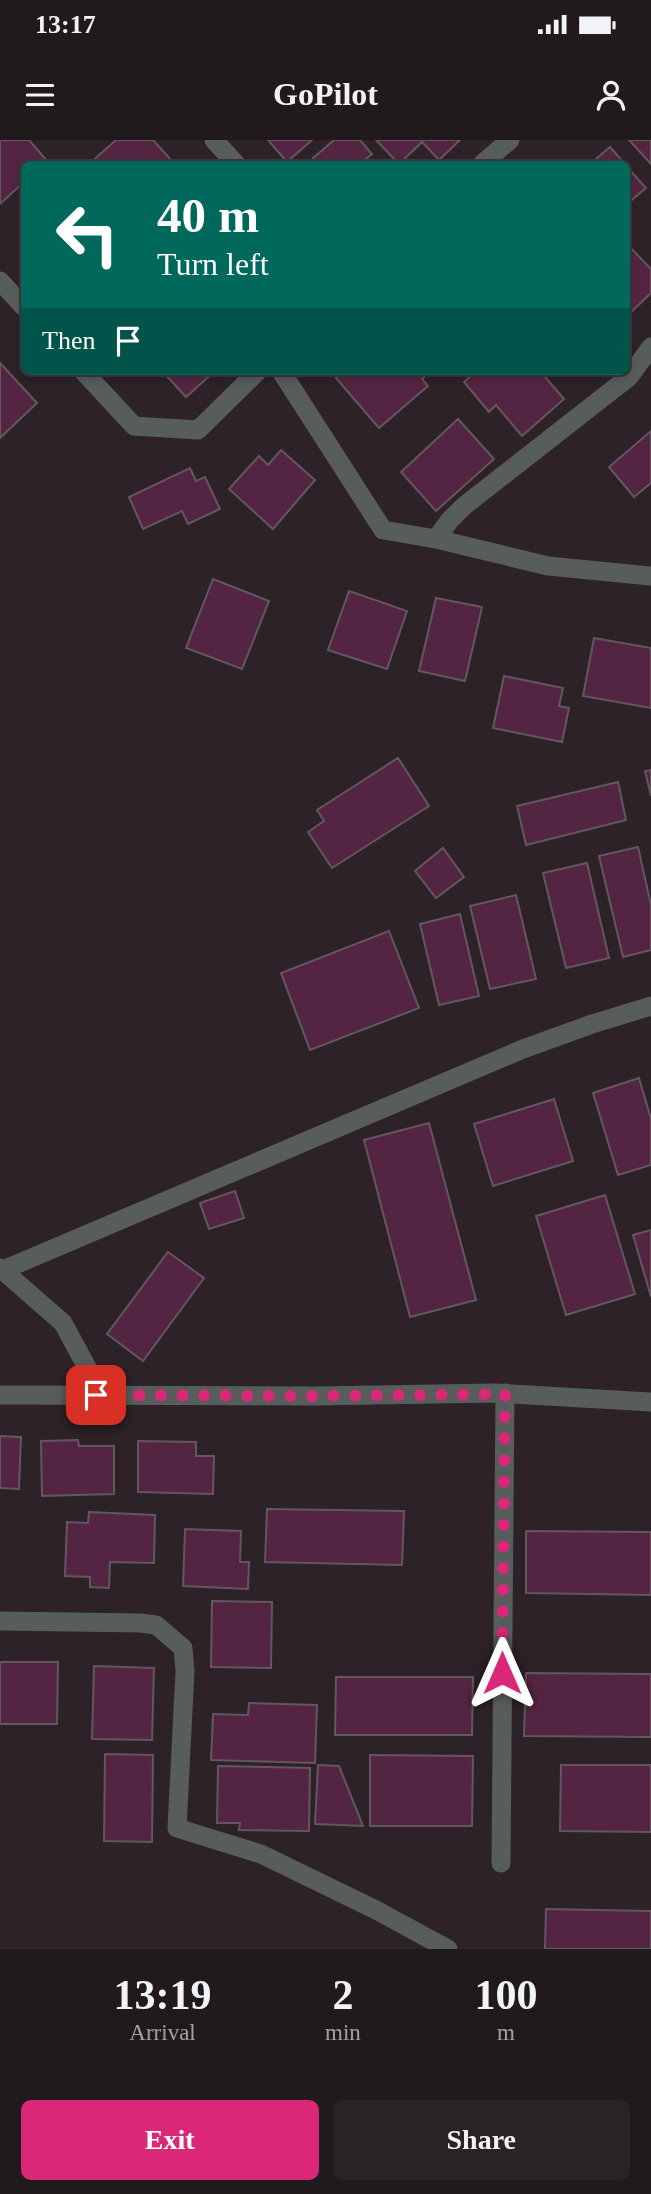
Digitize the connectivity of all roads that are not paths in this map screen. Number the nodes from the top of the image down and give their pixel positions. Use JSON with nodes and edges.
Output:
{"nodes":[{"id":1,"x":214,"y":140,"type":"edge"},
{"id":2,"x":510,"y":140,"type":"edge"},
{"id":3,"x":233,"y":161,"type":"edge"},
{"id":4,"x":486,"y":161,"type":"edge"},
{"id":5,"x":0,"y":281,"type":"edge"},
{"id":6,"x":21,"y":304,"type":"edge"},
{"id":7,"x":651,"y":347,"type":"edge"},
{"id":8,"x":87,"y":375,"type":"edge"},
{"id":9,"x":254,"y":375,"type":"edge"},
{"id":10,"x":284,"y":375,"type":"edge"},
{"id":11,"x":436,"y":540,"type":"junction"},
{"id":12,"x":651,"y":576,"type":"edge"},
{"id":13,"x":651,"y":1006,"type":"edge"},
{"id":14,"x":1,"y":1269,"type":"edge"},
{"id":15,"x":505,"y":1394,"type":"junction"},
{"id":16,"x":0,"y":1395,"type":"edge"},
{"id":17,"x":96,"y":1395,"type":"junction"},
{"id":18,"x":651,"y":1402,"type":"edge"},
{"id":19,"x":0,"y":1621,"type":"edge"},
{"id":20,"x":501,"y":1863,"type":"dead end"},
{"id":21,"x":448,"y":1949,"type":"edge"}],
"edges":[{"from":1,"to":3,"type":"street"},
{"from":2,"to":4,"type":"street"},
{"from":5,"to":6,"type":"street"},
{"from":7,"to":11,"type":"street"},
{"from":8,"to":9,"type":"street"},
{"from":10,"to":11,"type":"street"},
{"from":11,"to":12,"type":"street"},
{"from":13,"to":14,"type":"street"},
{"from":14,"to":17,"type":"street"},
{"from":15,"to":17,"type":"street"},
{"from":15,"to":18,"type":"street"},
{"from":15,"to":20,"type":"street"},
{"from":16,"to":17,"type":"street"},
{"from":19,"to":21,"type":"street"}]}
